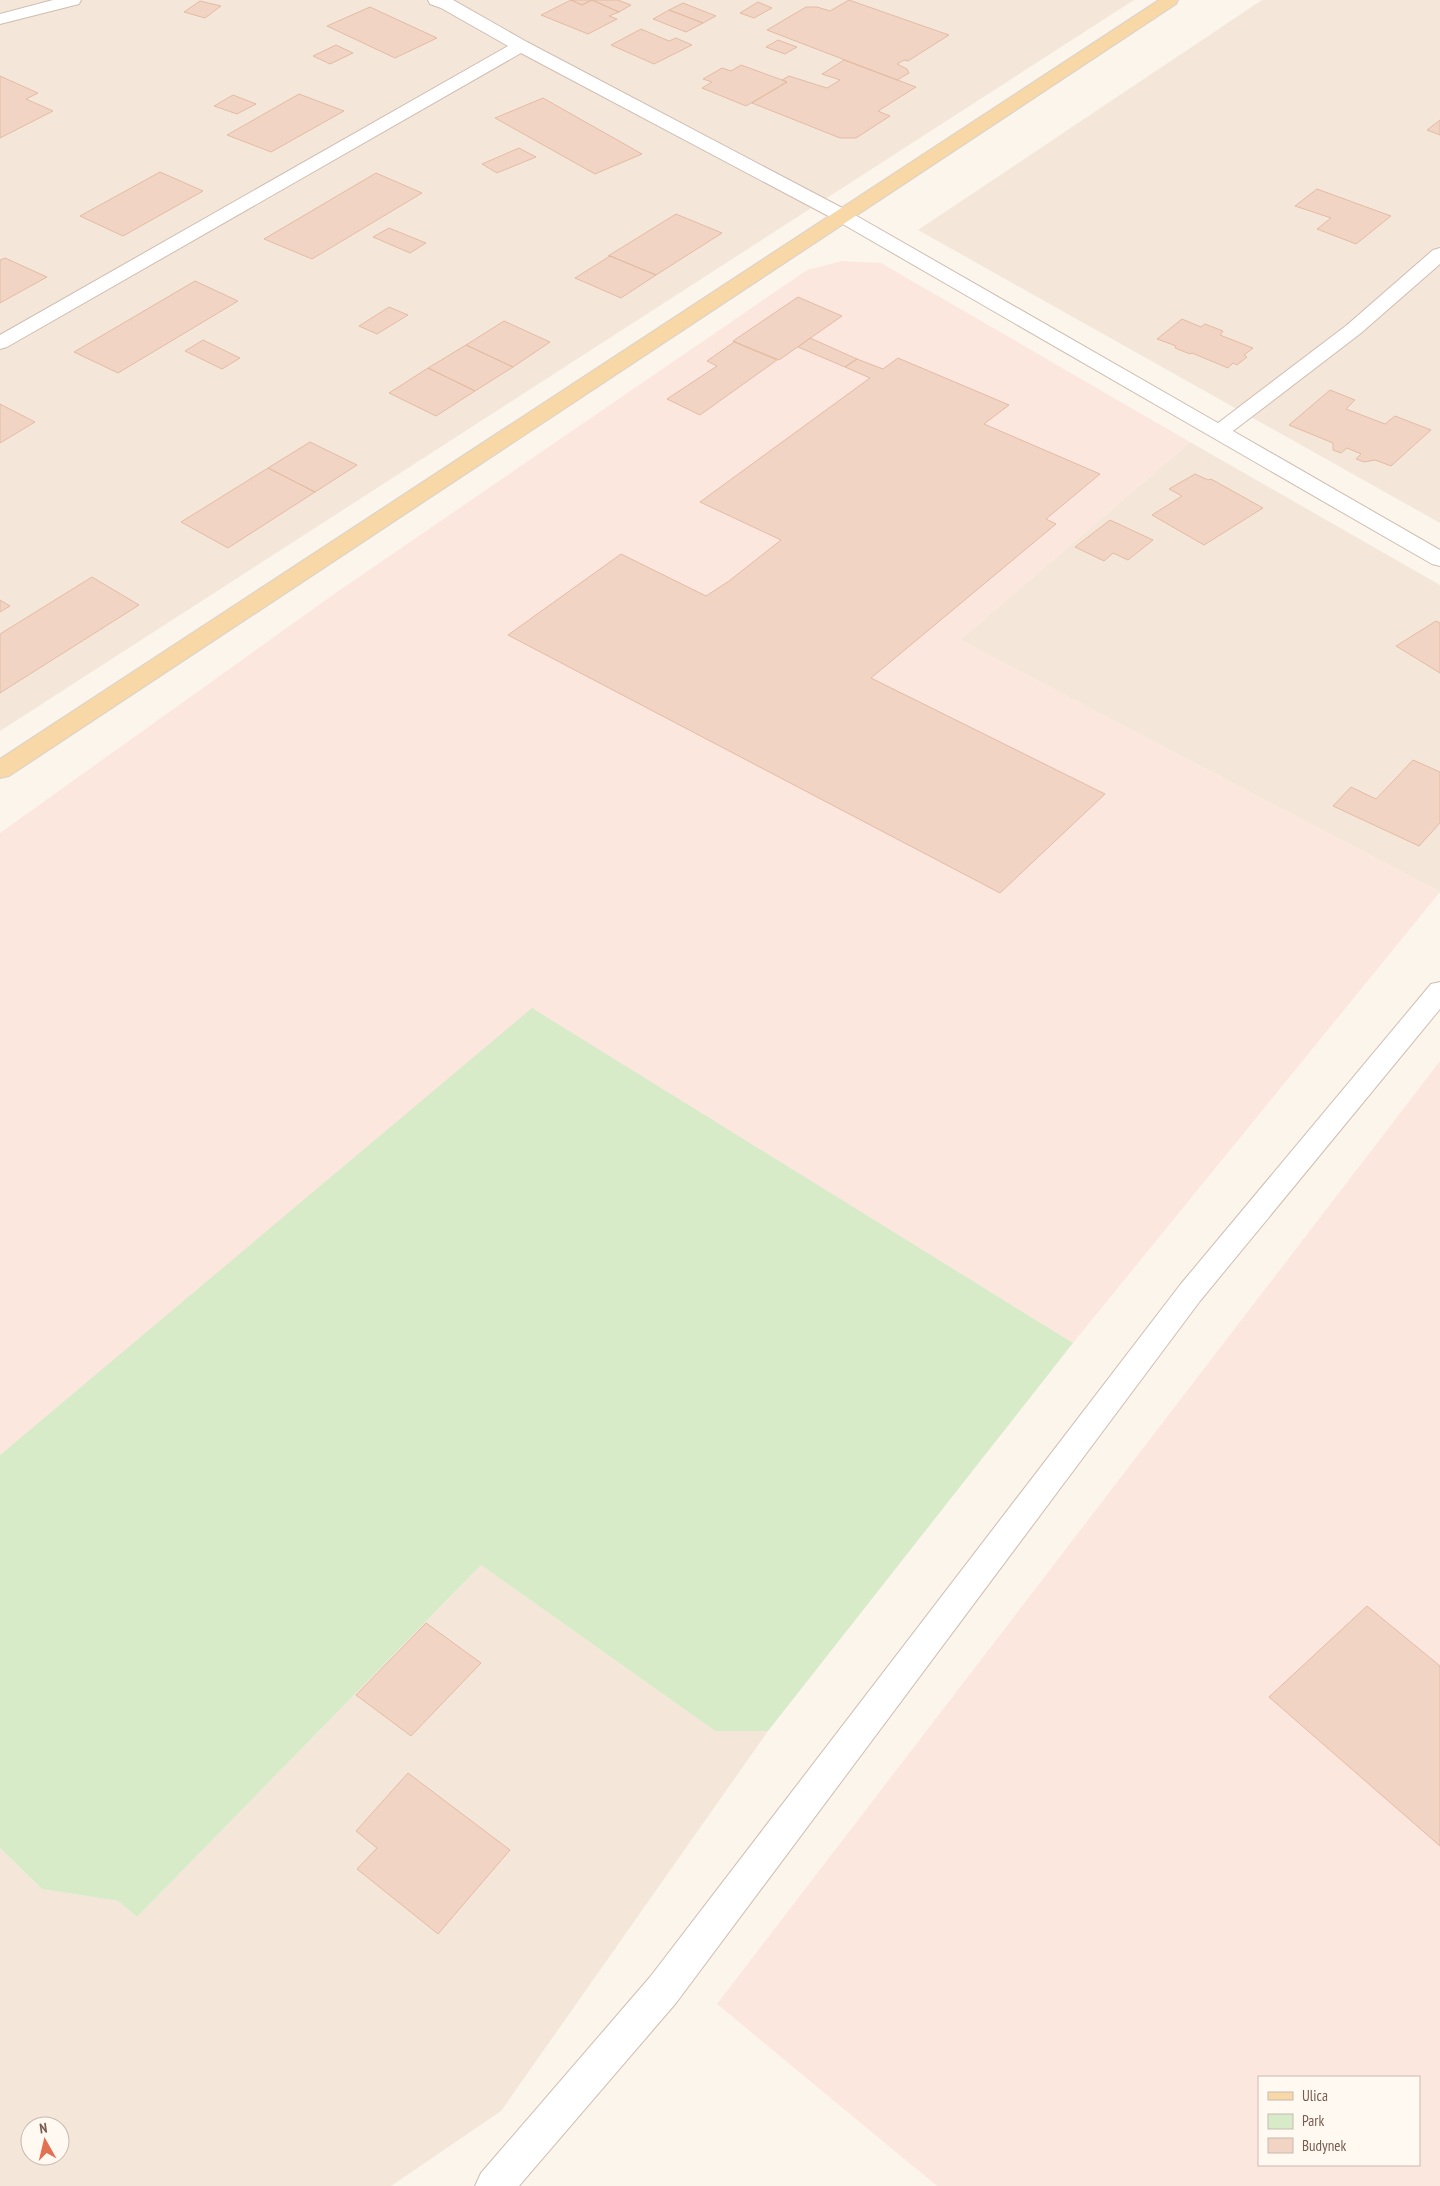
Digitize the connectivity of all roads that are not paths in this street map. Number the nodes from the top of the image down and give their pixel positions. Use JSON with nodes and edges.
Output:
{"nodes":[{"id":1,"x":73,"y":0,"type":"edge"},
{"id":2,"x":436,"y":0,"type":"edge"},
{"id":3,"x":1170,"y":0,"type":"edge"},
{"id":4,"x":0,"y":20,"type":"edge"},
{"id":5,"x":521,"y":46,"type":"junction"},
{"id":6,"x":841,"y":215,"type":"junction"},
{"id":7,"x":1440,"y":254,"type":"edge"},
{"id":8,"x":0,"y":343,"type":"edge"},
{"id":9,"x":1219,"y":432,"type":"junction"},
{"id":10,"x":1440,"y":559,"type":"edge"},
{"id":11,"x":0,"y":770,"type":"edge"},
{"id":12,"x":1440,"y":991,"type":"edge"},
{"id":13,"x":494,"y":2186,"type":"edge"}],
"edges":[{"from":1,"to":4,"type":"street"},
{"from":2,"to":5,"type":"street"},
{"from":3,"to":6,"type":"main road"},
{"from":5,"to":6,"type":"street"},
{"from":5,"to":8,"type":"street"},
{"from":6,"to":9,"type":"street"},
{"from":6,"to":11,"type":"main road"},
{"from":7,"to":9,"type":"street"},
{"from":9,"to":10,"type":"street"},
{"from":12,"to":13,"type":"street"}]}
